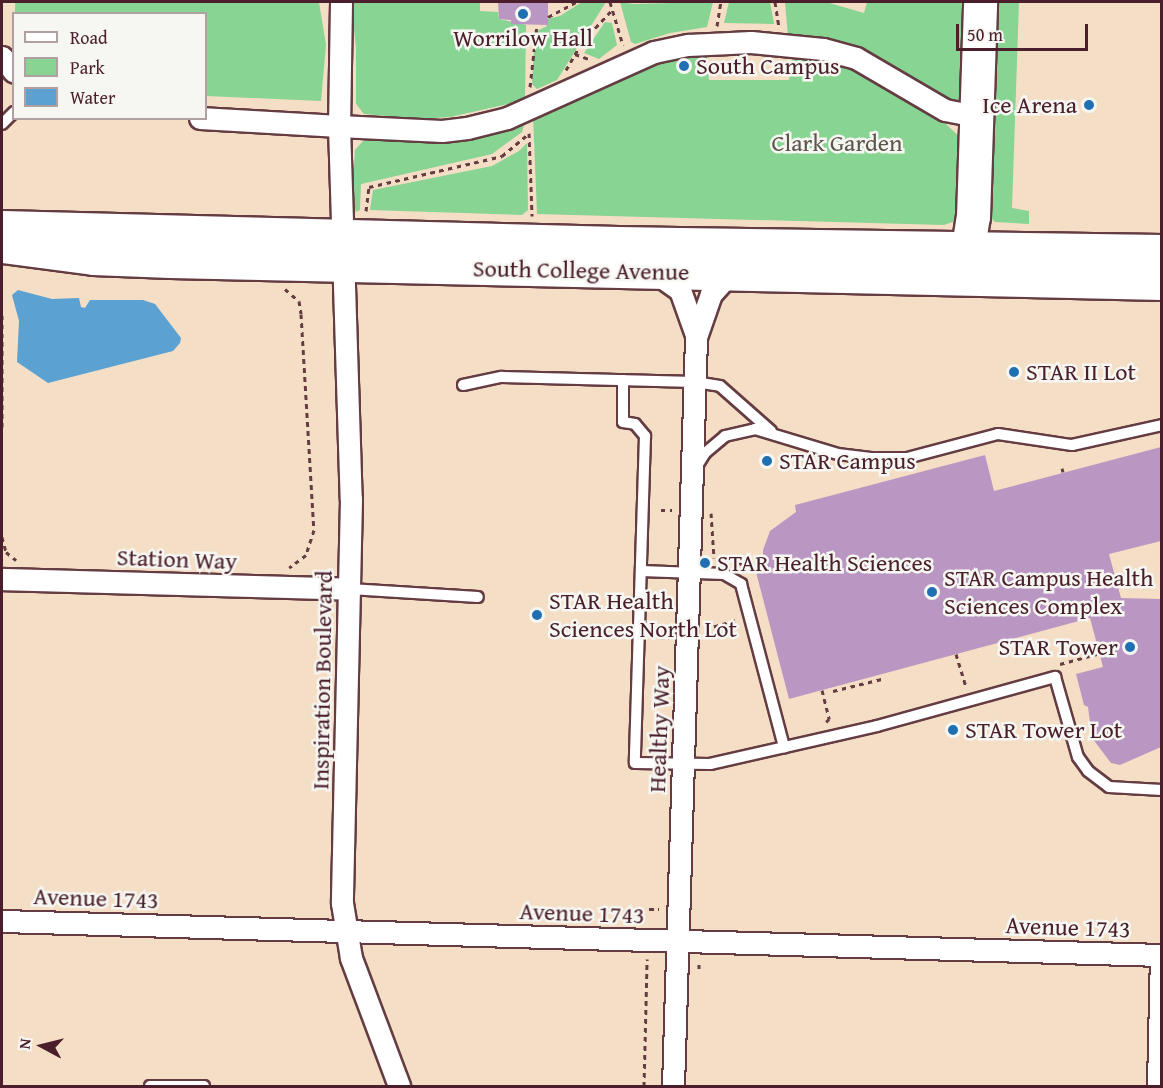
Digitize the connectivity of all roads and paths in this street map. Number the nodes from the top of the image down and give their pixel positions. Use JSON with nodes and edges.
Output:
{"nodes":[{"id":1,"x":340,"y":2,"type":"edge"},
{"id":2,"x":576,"y":2,"type":"edge"},
{"id":3,"x":610,"y":2,"type":"edge"},
{"id":4,"x":721,"y":2,"type":"edge"},
{"id":5,"x":980,"y":2,"type":"edge"},
{"id":6,"x":612,"y":10,"type":"junction"},
{"id":7,"x":548,"y":17,"type":"dead end"},
{"id":8,"x":537,"y":25,"type":"dead end"},
{"id":9,"x":716,"y":30,"type":"dead end"},
{"id":10,"x":626,"y":55,"type":"dead end"},
{"id":11,"x":2,"y":57,"type":"edge"},
{"id":12,"x":12,"y":70,"type":"edge"},
{"id":13,"x":564,"y":74,"type":"dead end"},
{"id":14,"x":529,"y":107,"type":"junction"},
{"id":15,"x":977,"y":116,"type":"junction"},
{"id":16,"x":207,"y":118,"type":"edge"},
{"id":17,"x":339,"y":126,"type":"junction"},
{"id":18,"x":529,"y":133,"type":"junction"},
{"id":19,"x":366,"y":216,"type":"dead end"},
{"id":20,"x":532,"y":219,"type":"dead end"},
{"id":21,"x":2,"y":227,"type":"edge"},
{"id":22,"x":2,"y":246,"type":"edge"},
{"id":23,"x":968,"y":247,"type":"junction"},
{"id":24,"x":341,"y":251,"type":"junction"},
{"id":25,"x":1161,"y":251,"type":"edge"},
{"id":26,"x":651,"y":271,"type":"junction"},
{"id":27,"x":730,"y":273,"type":"junction"},
{"id":28,"x":941,"y":278,"type":"junction"},
{"id":29,"x":1161,"y":283,"type":"edge"},
{"id":30,"x":284,"y":288,"type":"dead end"},
{"id":31,"x":2,"y":315,"type":"edge"},
{"id":32,"x":696,"y":337,"type":"junction"},
{"id":33,"x":623,"y":380,"type":"junction"},
{"id":34,"x":695,"y":382,"type":"junction"},
{"id":35,"x":463,"y":385,"type":"dead end"},
{"id":36,"x":1161,"y":425,"type":"edge"},
{"id":37,"x":2,"y":427,"type":"edge"},
{"id":38,"x":771,"y":431,"type":"junction"},
{"id":39,"x":692,"y":474,"type":"junction"},
{"id":40,"x":2,"y":537,"type":"edge"},
{"id":41,"x":21,"y":563,"type":"dead end"},
{"id":42,"x":286,"y":569,"type":"dead end"},
{"id":43,"x":641,"y":571,"type":"junction"},
{"id":44,"x":689,"y":572,"type":"junction"},
{"id":45,"x":2,"y":579,"type":"edge"},
{"id":46,"x":350,"y":589,"type":"junction"},
{"id":47,"x":478,"y":597,"type":"dead end"},
{"id":48,"x":751,"y":615,"type":"junction"},
{"id":49,"x":687,"y":635,"type":"junction"},
{"id":50,"x":659,"y":637,"type":"dead end"},
{"id":51,"x":956,"y":654,"type":"dead end"},
{"id":52,"x":1097,"y":654,"type":"dead end"},
{"id":53,"x":1054,"y":666,"type":"dead end"},
{"id":54,"x":882,"y":679,"type":"dead end"},
{"id":55,"x":966,"y":688,"type":"dead end"},
{"id":56,"x":822,"y":690,"type":"dead end"},
{"id":57,"x":833,"y":691,"type":"dead end"},
{"id":58,"x":829,"y":719,"type":"dead end"},
{"id":59,"x":784,"y":747,"type":"junction"},
{"id":60,"x":683,"y":765,"type":"junction"},
{"id":61,"x":1161,"y":790,"type":"edge"},
{"id":62,"x":649,"y":909,"type":"dead end"},
{"id":63,"x":663,"y":910,"type":"dead end"},
{"id":64,"x":2,"y":921,"type":"edge"},
{"id":65,"x":344,"y":931,"type":"junction"},
{"id":66,"x":678,"y":941,"type":"junction"},
{"id":67,"x":647,"y":955,"type":"dead end"},
{"id":68,"x":1161,"y":955,"type":"edge"},
{"id":69,"x":699,"y":958,"type":"dead end"},
{"id":70,"x":699,"y":969,"type":"dead end"},
{"id":71,"x":150,"y":1086,"type":"edge"},
{"id":72,"x":204,"y":1086,"type":"edge"},
{"id":73,"x":399,"y":1086,"type":"edge"},
{"id":74,"x":644,"y":1086,"type":"edge"},
{"id":75,"x":673,"y":1086,"type":"edge"},
{"id":76,"x":1158,"y":1086,"type":"edge"}],
"edges":[{"from":1,"to":17,"type":"street","name":"Inspiration Boulevard"},
{"from":2,"to":7,"type":"path"},
{"from":3,"to":6,"type":"path"},
{"from":4,"to":9,"type":"path"},
{"from":5,"to":15,"type":"main road"},
{"from":6,"to":10,"type":"path"},
{"from":6,"to":13,"type":"path"},
{"from":8,"to":14,"type":"path"},
{"from":11,"to":12,"type":"street"},
{"from":14,"to":15,"type":"street"},
{"from":14,"to":17,"type":"street"},
{"from":14,"to":18,"type":"path"},
{"from":15,"to":23,"type":"main road"},
{"from":16,"to":17,"type":"street"},
{"from":17,"to":24,"type":"street","name":"Inspiration Boulevard"},
{"from":18,"to":19,"type":"path"},
{"from":18,"to":20,"type":"path"},
{"from":21,"to":24,"type":"main road","name":"South College Avenue"},
{"from":22,"to":24,"type":"main road","name":"South College Avenue"},
{"from":23,"to":24,"type":"main road","name":"South College Avenue"},
{"from":23,"to":25,"type":"main road","name":"South College Avenue"},
{"from":23,"to":28,"type":"main road"},
{"from":24,"to":26,"type":"main road","name":"South College Avenue"},
{"from":24,"to":46,"type":"street","name":"Inspiration Boulevard"},
{"from":26,"to":27,"type":"main road","name":"South College Avenue"},
{"from":26,"to":32,"type":"street","name":"Healthy Way"},
{"from":27,"to":28,"type":"main road","name":"South College Avenue"},
{"from":27,"to":32,"type":"street","name":"Healthy Way"},
{"from":28,"to":29,"type":"main road","name":"South College Avenue"},
{"from":30,"to":42,"type":"path"},
{"from":31,"to":37,"type":"path"},
{"from":32,"to":34,"type":"street","name":"Healthy Way"},
{"from":33,"to":34,"type":"lane"},
{"from":33,"to":35,"type":"lane"},
{"from":33,"to":43,"type":"lane"},
{"from":34,"to":38,"type":"lane"},
{"from":34,"to":39,"type":"street","name":"Healthy Way"},
{"from":36,"to":38,"type":"lane"},
{"from":38,"to":39,"type":"lane"},
{"from":39,"to":44,"type":"street","name":"Healthy Way"},
{"from":40,"to":41,"type":"path"},
{"from":43,"to":44,"type":"lane"},
{"from":43,"to":60,"type":"lane"},
{"from":44,"to":48,"type":"lane"},
{"from":44,"to":49,"type":"street","name":"Healthy Way"},
{"from":45,"to":46,"type":"street","name":"Station Way"},
{"from":46,"to":47,"type":"lane"},
{"from":46,"to":65,"type":"street","name":"Inspiration Boulevard"},
{"from":48,"to":49,"type":"path"},
{"from":48,"to":59,"type":"lane"},
{"from":49,"to":50,"type":"path"},
{"from":49,"to":60,"type":"street","name":"Healthy Way"},
{"from":51,"to":55,"type":"path"},
{"from":52,"to":53,"type":"path"},
{"from":54,"to":57,"type":"path"},
{"from":56,"to":58,"type":"path"},
{"from":59,"to":60,"type":"lane"},
{"from":59,"to":61,"type":"lane"},
{"from":60,"to":66,"type":"street","name":"Healthy Way"},
{"from":62,"to":63,"type":"path"},
{"from":64,"to":65,"type":"street","name":"Avenue 1743"},
{"from":65,"to":66,"type":"street","name":"Avenue 1743"},
{"from":65,"to":73,"type":"street","name":"Inspiration Boulevard"},
{"from":66,"to":68,"type":"street","name":"Avenue 1743"},
{"from":66,"to":75,"type":"street","name":"Healthy Way"},
{"from":67,"to":74,"type":"path"},
{"from":68,"to":76,"type":"street"},
{"from":69,"to":70,"type":"path"},
{"from":71,"to":72,"type":"lane"}]}
